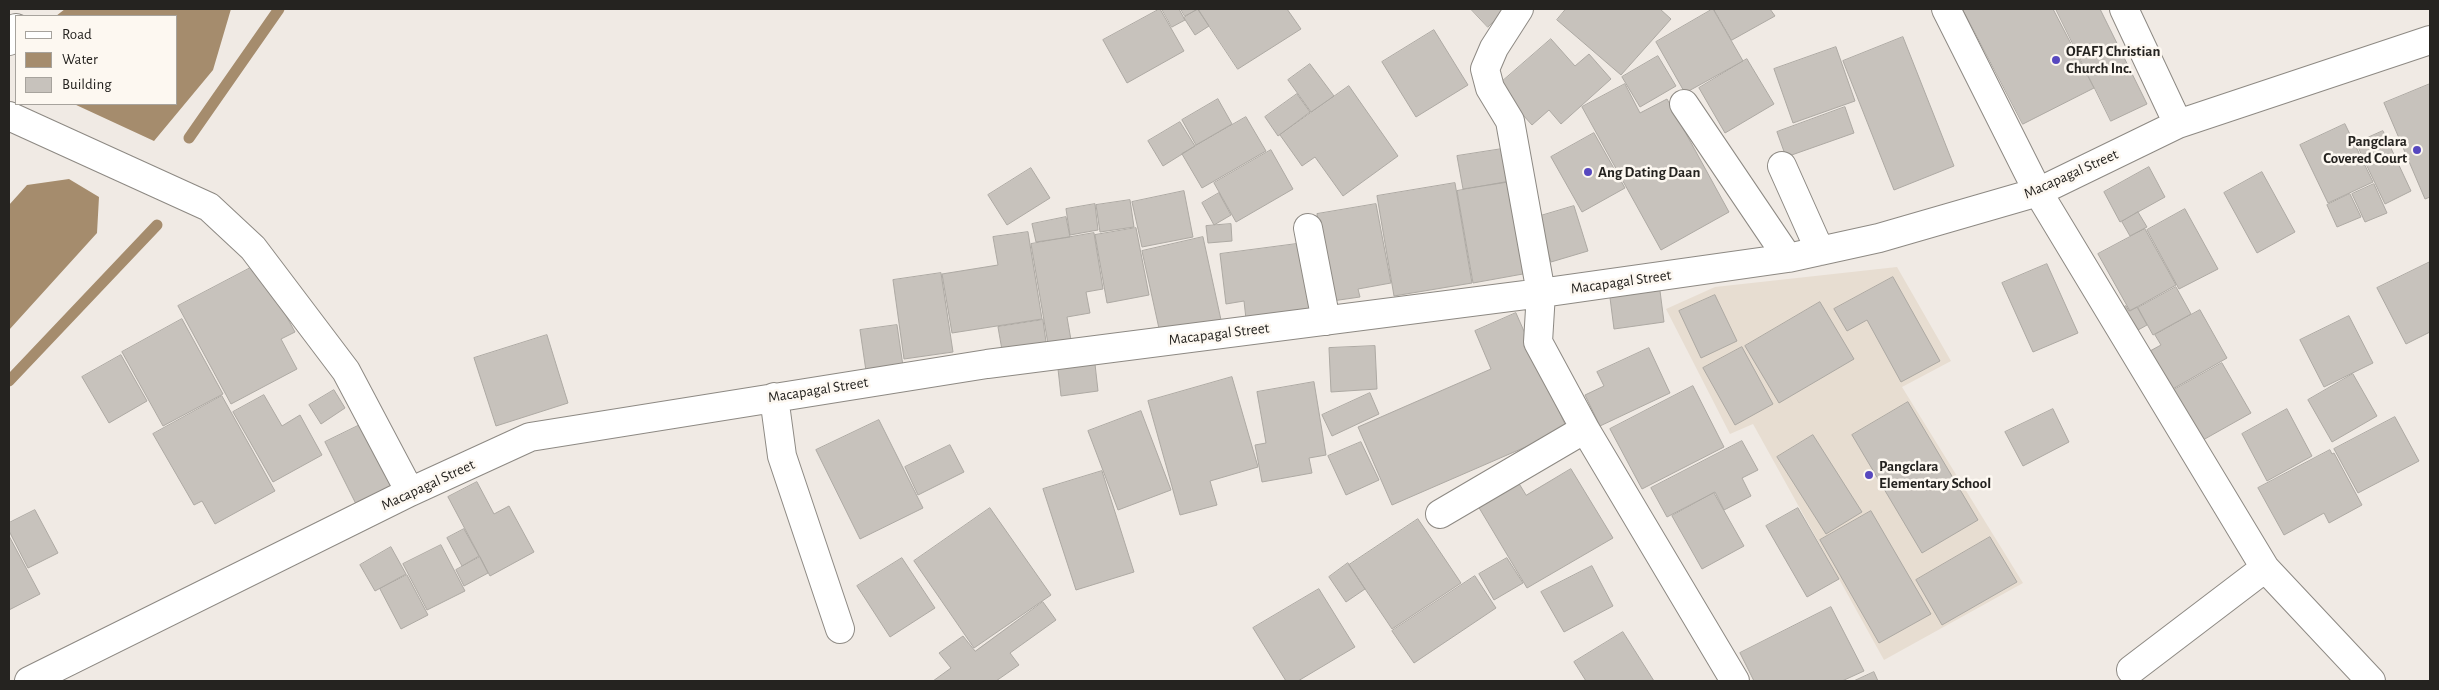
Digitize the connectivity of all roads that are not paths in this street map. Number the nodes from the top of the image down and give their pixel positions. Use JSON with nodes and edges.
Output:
{"nodes":[{"id":1,"x":1519,"y":9,"type":"edge"},
{"id":2,"x":1946,"y":9,"type":"edge"},
{"id":3,"x":2124,"y":9,"type":"edge"},
{"id":4,"x":15,"y":30,"type":"edge"},
{"id":5,"x":2430,"y":40,"type":"edge"},
{"id":6,"x":9,"y":41,"type":"edge"},
{"id":7,"x":1684,"y":104,"type":"dead end"},
{"id":8,"x":9,"y":116,"type":"edge"},
{"id":9,"x":2178,"y":124,"type":"junction"},
{"id":10,"x":1782,"y":166,"type":"dead end"},
{"id":11,"x":2038,"y":192,"type":"junction"},
{"id":12,"x":1308,"y":228,"type":"dead end"},
{"id":13,"x":1820,"y":251,"type":"junction"},
{"id":14,"x":1788,"y":258,"type":"junction"},
{"id":15,"x":1541,"y":293,"type":"junction"},
{"id":16,"x":1326,"y":320,"type":"junction"},
{"id":17,"x":774,"y":396,"type":"junction"},
{"id":18,"x":1585,"y":429,"type":"junction"},
{"id":19,"x":410,"y":492,"type":"junction"},
{"id":20,"x":1440,"y":514,"type":"dead end"},
{"id":21,"x":2265,"y":568,"type":"junction"},
{"id":22,"x":840,"y":629,"type":"dead end"},
{"id":23,"x":2131,"y":670,"type":"dead end"},
{"id":24,"x":29,"y":681,"type":"edge"},
{"id":25,"x":1735,"y":681,"type":"edge"},
{"id":26,"x":2370,"y":681,"type":"edge"}],
"edges":[{"from":1,"to":15,"type":"street"},
{"from":2,"to":11,"type":"street"},
{"from":3,"to":9,"type":"street"},
{"from":4,"to":6,"type":"street"},
{"from":5,"to":9,"type":"street","name":"Macapagal Street"},
{"from":7,"to":14,"type":"street"},
{"from":8,"to":19,"type":"street"},
{"from":9,"to":11,"type":"street","name":"Macapagal Street"},
{"from":10,"to":13,"type":"street"},
{"from":11,"to":13,"type":"street","name":"Macapagal Street"},
{"from":11,"to":21,"type":"street"},
{"from":12,"to":16,"type":"street"},
{"from":13,"to":14,"type":"street","name":"Macapagal Street"},
{"from":14,"to":15,"type":"street","name":"Macapagal Street"},
{"from":15,"to":16,"type":"street","name":"Macapagal Street"},
{"from":15,"to":18,"type":"street"},
{"from":16,"to":17,"type":"street","name":"Macapagal Street"},
{"from":17,"to":19,"type":"street","name":"Macapagal Street"},
{"from":17,"to":22,"type":"street"},
{"from":18,"to":20,"type":"street"},
{"from":18,"to":25,"type":"street"},
{"from":19,"to":24,"type":"street","name":"Macapagal Street"},
{"from":21,"to":23,"type":"street"},
{"from":21,"to":26,"type":"street"}]}
